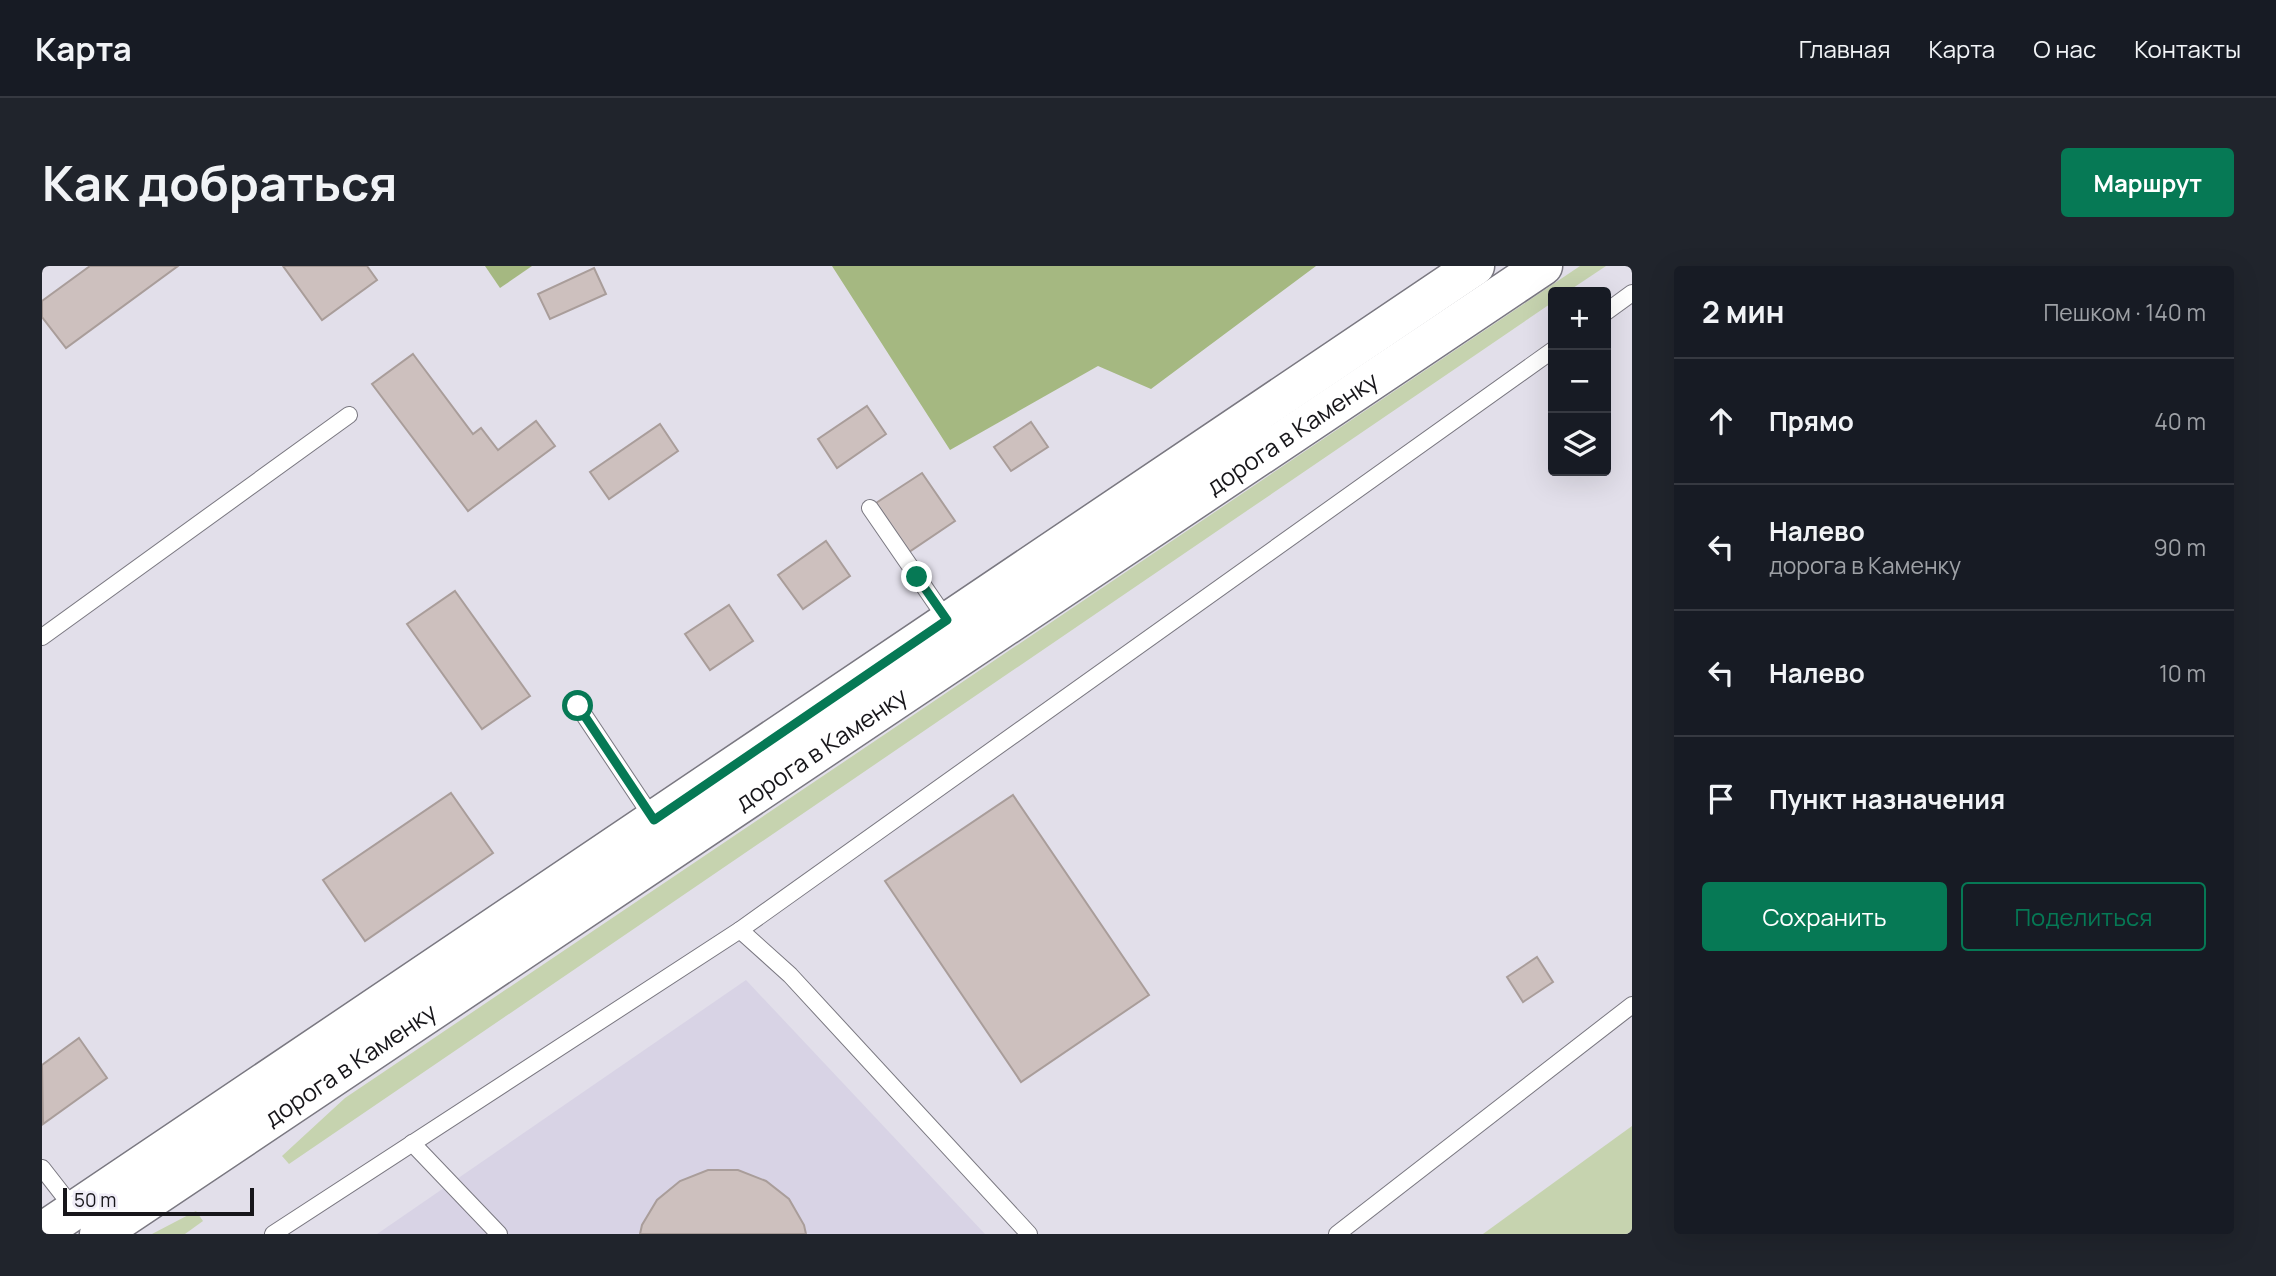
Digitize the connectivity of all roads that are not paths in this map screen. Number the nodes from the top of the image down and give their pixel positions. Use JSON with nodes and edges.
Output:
{"nodes":[{"id":1,"x":1475,"y":266,"type":"edge"},
{"id":2,"x":1543,"y":266,"type":"edge"},
{"id":3,"x":1632,"y":293,"type":"edge"},
{"id":4,"x":1611,"y":308,"type":"edge"},
{"id":5,"x":1548,"y":354,"type":"edge"},
{"id":6,"x":349,"y":415,"type":"dead end"},
{"id":7,"x":870,"y":509,"type":"dead end"},
{"id":8,"x":947,"y":620,"type":"junction"},
{"id":9,"x":42,"y":638,"type":"edge"},
{"id":10,"x":578,"y":706,"type":"dead end"},
{"id":11,"x":654,"y":820,"type":"junction"},
{"id":12,"x":740,"y":930,"type":"junction"},
{"id":13,"x":1632,"y":1005,"type":"edge"},
{"id":14,"x":412,"y":1143,"type":"junction"},
{"id":15,"x":42,"y":1168,"type":"edge"},
{"id":16,"x":86,"y":1222,"type":"edge"},
{"id":17,"x":42,"y":1232,"type":"edge"},
{"id":18,"x":272,"y":1234,"type":"edge"},
{"id":19,"x":499,"y":1234,"type":"edge"},
{"id":20,"x":1029,"y":1234,"type":"edge"},
{"id":21,"x":1337,"y":1234,"type":"edge"}],
"edges":[{"from":1,"to":8,"type":"main road","name":"дорога в Каменку"},
{"from":2,"to":16,"type":"main road","name":"дорога в Каменку"},
{"from":3,"to":4,"type":"lane"},
{"from":5,"to":12,"type":"lane"},
{"from":6,"to":9,"type":"lane"},
{"from":7,"to":8,"type":"lane"},
{"from":8,"to":11,"type":"main road","name":"дорога в Каменку"},
{"from":10,"to":11,"type":"lane"},
{"from":11,"to":16,"type":"main road","name":"дорога в Каменку"},
{"from":12,"to":14,"type":"lane"},
{"from":12,"to":20,"type":"lane"},
{"from":13,"to":21,"type":"lane"},
{"from":14,"to":18,"type":"lane"},
{"from":14,"to":19,"type":"lane"},
{"from":15,"to":16,"type":"lane"},
{"from":16,"to":17,"type":"main road","name":"дорога в Каменку"}]}
